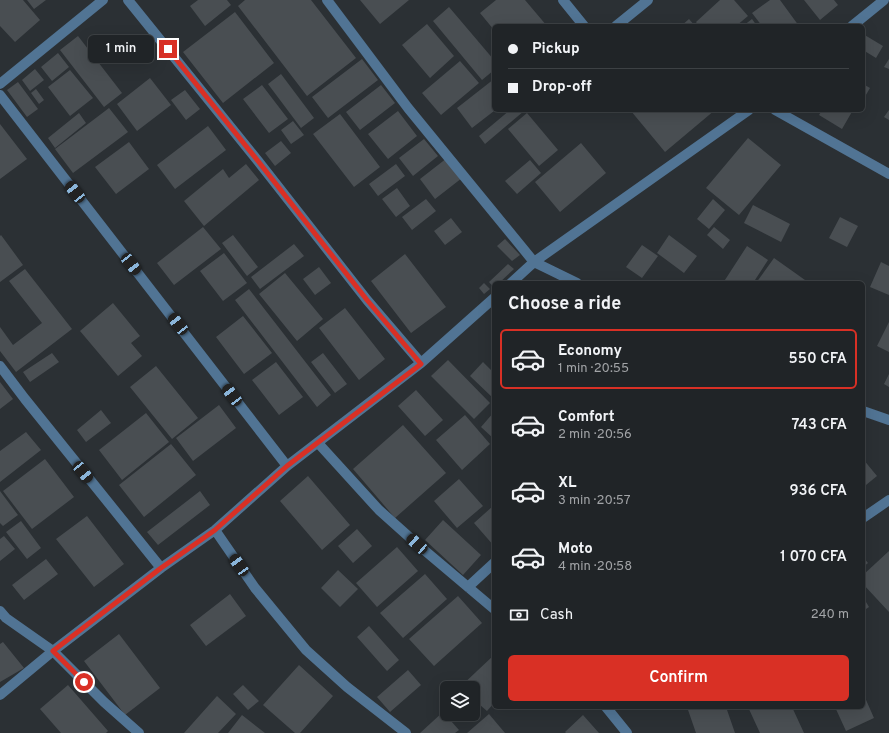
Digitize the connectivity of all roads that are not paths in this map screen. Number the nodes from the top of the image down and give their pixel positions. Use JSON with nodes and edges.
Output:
{"nodes":[{"id":1,"x":103,"y":0,"type":"edge"},
{"id":2,"x":128,"y":0,"type":"edge"},
{"id":3,"x":327,"y":0,"type":"edge"},
{"id":4,"x":563,"y":0,"type":"edge"},
{"id":5,"x":648,"y":0,"type":"edge"},
{"id":6,"x":884,"y":0,"type":"edge"},
{"id":7,"x":582,"y":24,"type":"edge"},
{"id":8,"x":618,"y":24,"type":"edge"},
{"id":9,"x":854,"y":24,"type":"edge"},
{"id":10,"x":0,"y":84,"type":"edge"},
{"id":11,"x":0,"y":95,"type":"edge"},
{"id":12,"x":746,"y":112,"type":"edge"},
{"id":13,"x":779,"y":112,"type":"edge"},
{"id":14,"x":889,"y":174,"type":"edge"},
{"id":15,"x":534,"y":262,"type":"junction"},
{"id":16,"x":513,"y":281,"type":"edge"},
{"id":17,"x":573,"y":281,"type":"edge"},
{"id":18,"x":492,"y":300,"type":"edge"},
{"id":19,"x":421,"y":364,"type":"junction"},
{"id":20,"x":0,"y":366,"type":"edge"},
{"id":21,"x":865,"y":412,"type":"edge"},
{"id":22,"x":889,"y":420,"type":"edge"},
{"id":23,"x":318,"y":443,"type":"junction"},
{"id":24,"x":287,"y":466,"type":"junction"},
{"id":25,"x":889,"y":500,"type":"edge"},
{"id":26,"x":865,"y":517,"type":"edge"},
{"id":27,"x":215,"y":530,"type":"junction"},
{"id":28,"x":492,"y":565,"type":"edge"},
{"id":29,"x":161,"y":568,"type":"junction"},
{"id":30,"x":468,"y":587,"type":"junction"},
{"id":31,"x":492,"y":607,"type":"edge"},
{"id":32,"x":0,"y":611,"type":"edge"},
{"id":33,"x":53,"y":651,"type":"junction"},
{"id":34,"x":0,"y":695,"type":"edge"},
{"id":35,"x":608,"y":709,"type":"edge"},
{"id":36,"x":139,"y":733,"type":"edge"},
{"id":37,"x":406,"y":733,"type":"edge"},
{"id":38,"x":627,"y":733,"type":"edge"}],
"edges":[{"from":1,"to":10,"type":"street"},
{"from":2,"to":19,"type":"street"},
{"from":3,"to":15,"type":"street"},
{"from":4,"to":7,"type":"street"},
{"from":5,"to":8,"type":"street"},
{"from":6,"to":9,"type":"street"},
{"from":11,"to":24,"type":"street"},
{"from":12,"to":15,"type":"street"},
{"from":13,"to":14,"type":"street"},
{"from":15,"to":16,"type":"street"},
{"from":15,"to":17,"type":"street"},
{"from":18,"to":19,"type":"street"},
{"from":19,"to":23,"type":"street"},
{"from":20,"to":29,"type":"street"},
{"from":21,"to":22,"type":"street"},
{"from":23,"to":24,"type":"street"},
{"from":23,"to":30,"type":"street"},
{"from":24,"to":27,"type":"street"},
{"from":25,"to":26,"type":"street"},
{"from":27,"to":29,"type":"street"},
{"from":27,"to":37,"type":"street"},
{"from":28,"to":30,"type":"street"},
{"from":29,"to":33,"type":"street"},
{"from":30,"to":31,"type":"street"},
{"from":32,"to":33,"type":"street"},
{"from":33,"to":34,"type":"street"},
{"from":33,"to":36,"type":"street"},
{"from":35,"to":38,"type":"street"}]}
